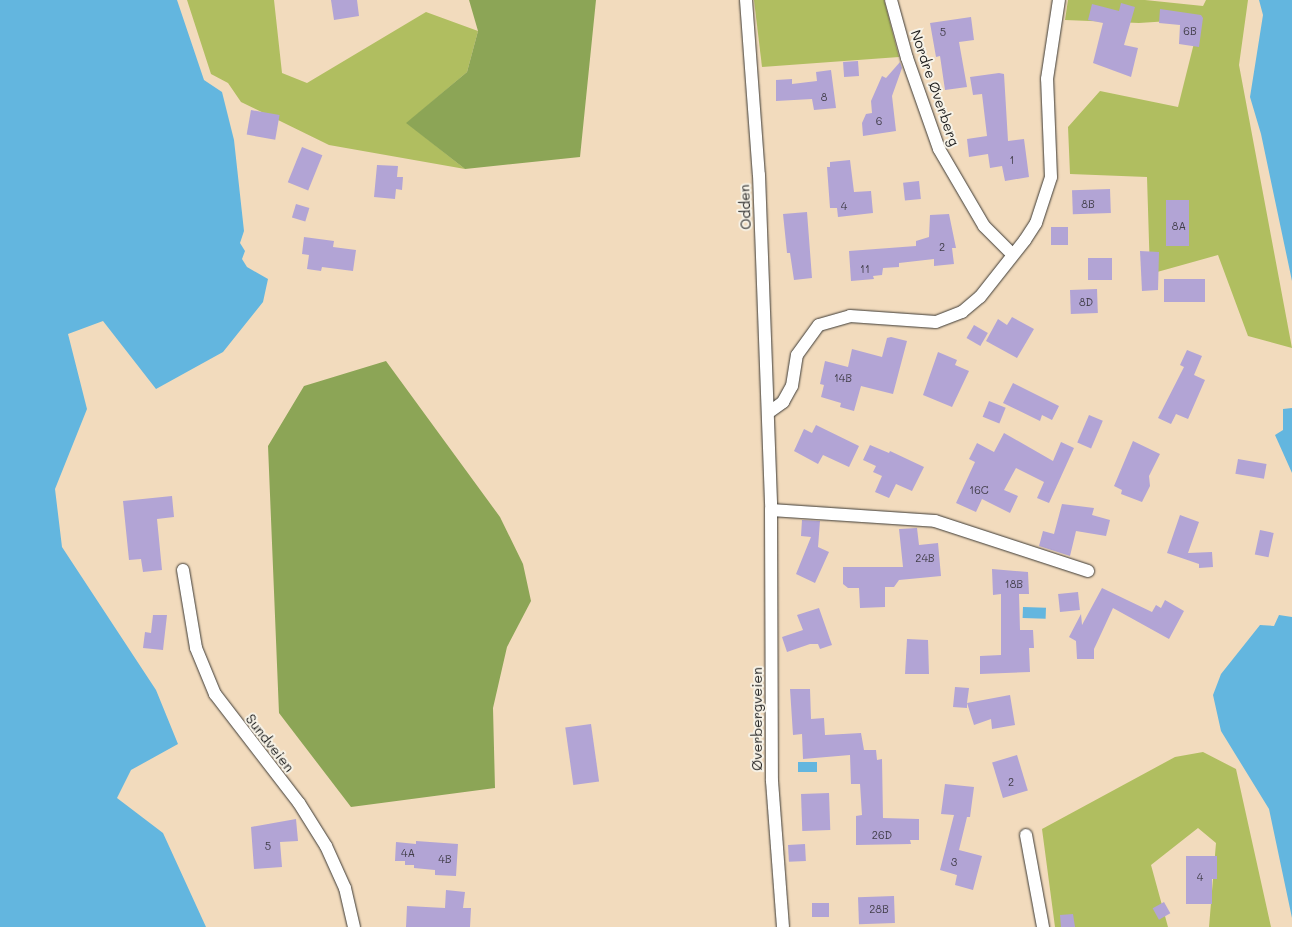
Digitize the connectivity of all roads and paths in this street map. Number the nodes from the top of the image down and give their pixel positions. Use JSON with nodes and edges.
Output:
{"nodes":[{"id":1,"x":746,"y":0,"type":"edge"},
{"id":2,"x":891,"y":0,"type":"edge"},
{"id":3,"x":1059,"y":0,"type":"edge"},
{"id":4,"x":1012,"y":254,"type":"junction"},
{"id":5,"x":768,"y":413,"type":"junction"},
{"id":6,"x":772,"y":510,"type":"junction"},
{"id":7,"x":183,"y":570,"type":"dead end"},
{"id":8,"x":1088,"y":571,"type":"dead end"},
{"id":9,"x":1026,"y":835,"type":"dead end"},
{"id":10,"x":354,"y":927,"type":"edge"},
{"id":11,"x":783,"y":927,"type":"edge"},
{"id":12,"x":1043,"y":927,"type":"edge"}],
"edges":[{"from":1,"to":5,"type":"street","name":"Odden"},
{"from":2,"to":4,"type":"street","name":"Nordre Øverberg"},
{"from":3,"to":4,"type":"street"},
{"from":4,"to":5,"type":"street"},
{"from":5,"to":6,"type":"street","name":"Øverbergveien"},
{"from":6,"to":8,"type":"street"},
{"from":6,"to":11,"type":"street","name":"Øverbergveien"},
{"from":7,"to":10,"type":"street","name":"Sundveien"},
{"from":9,"to":12,"type":"street"}]}
